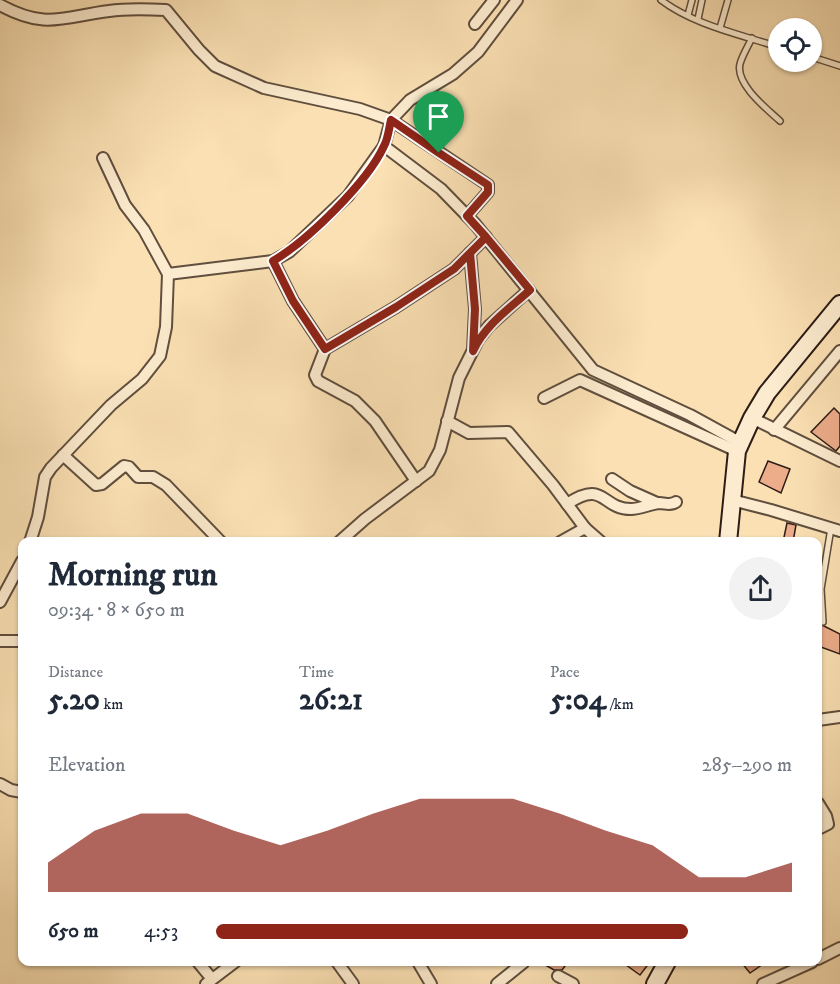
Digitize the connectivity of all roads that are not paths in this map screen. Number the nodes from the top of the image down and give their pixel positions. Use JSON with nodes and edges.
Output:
{"nodes":[{"id":1,"x":494,"y":0,"type":"edge"},
{"id":2,"x":518,"y":0,"type":"edge"},
{"id":3,"x":661,"y":0,"type":"edge"},
{"id":4,"x":692,"y":0,"type":"edge"},
{"id":5,"x":702,"y":0,"type":"edge"},
{"id":6,"x":728,"y":0,"type":"edge"},
{"id":7,"x":0,"y":5,"type":"edge"},
{"id":8,"x":688,"y":15,"type":"junction"},
{"id":9,"x":698,"y":19,"type":"junction"},
{"id":10,"x":475,"y":24,"type":"dead end"},
{"id":11,"x":720,"y":28,"type":"junction"},
{"id":12,"x":752,"y":38,"type":"junction"},
{"id":13,"x":768,"y":44,"type":"edge"},
{"id":14,"x":822,"y":60,"type":"edge"},
{"id":15,"x":840,"y":66,"type":"edge"},
{"id":16,"x":391,"y":120,"type":"junction"},
{"id":17,"x":780,"y":121,"type":"dead end"},
{"id":18,"x":384,"y":146,"type":"junction"},
{"id":19,"x":103,"y":158,"type":"dead end"},
{"id":20,"x":467,"y":216,"type":"junction"},
{"id":21,"x":486,"y":237,"type":"junction"},
{"id":22,"x":470,"y":253,"type":"junction"},
{"id":23,"x":273,"y":261,"type":"junction"},
{"id":24,"x":168,"y":274,"type":"junction"},
{"id":25,"x":530,"y":290,"type":"junction"},
{"id":26,"x":840,"y":304,"type":"edge"},
{"id":27,"x":325,"y":349,"type":"junction"},
{"id":28,"x":473,"y":351,"type":"junction"},
{"id":29,"x":840,"y":351,"type":"edge"},
{"id":30,"x":544,"y":398,"type":"dead end"},
{"id":31,"x":752,"y":418,"type":"junction"},
{"id":32,"x":447,"y":421,"type":"junction"},
{"id":33,"x":774,"y":430,"type":"junction"},
{"id":34,"x":739,"y":447,"type":"junction"},
{"id":35,"x":63,"y":455,"type":"junction"},
{"id":36,"x":840,"y":461,"type":"edge"},
{"id":37,"x":612,"y":479,"type":"dead end"},
{"id":38,"x":416,"y":481,"type":"junction"},
{"id":39,"x":732,"y":500,"type":"junction"},
{"id":40,"x":676,"y":502,"type":"dead end"},
{"id":41,"x":657,"y":503,"type":"junction"},
{"id":42,"x":567,"y":504,"type":"junction"},
{"id":43,"x":585,"y":528,"type":"junction"},
{"id":44,"x":836,"y":530,"type":"edge"},
{"id":45,"x":32,"y":537,"type":"edge"},
{"id":46,"x":216,"y":537,"type":"edge"},
{"id":47,"x":345,"y":537,"type":"edge"},
{"id":48,"x":569,"y":537,"type":"edge"},
{"id":49,"x":595,"y":537,"type":"edge"},
{"id":50,"x":728,"y":537,"type":"edge"},
{"id":51,"x":18,"y":568,"type":"edge"},
{"id":52,"x":822,"y":585,"type":"edge"},
{"id":53,"x":0,"y":602,"type":"edge"},
{"id":54,"x":822,"y":606,"type":"edge"},
{"id":55,"x":823,"y":622,"type":"dead end"},
{"id":56,"x":0,"y":641,"type":"edge"},
{"id":57,"x":18,"y":641,"type":"edge"},
{"id":58,"x":840,"y":717,"type":"edge"},
{"id":59,"x":822,"y":719,"type":"edge"},
{"id":60,"x":0,"y":784,"type":"edge"},
{"id":61,"x":18,"y":791,"type":"edge"},
{"id":62,"x":822,"y":810,"type":"edge"},
{"id":63,"x":822,"y":827,"type":"edge"},
{"id":64,"x":840,"y":948,"type":"edge"},
{"id":65,"x":822,"y":957,"type":"edge"},
{"id":66,"x":200,"y":966,"type":"edge"},
{"id":67,"x":230,"y":966,"type":"edge"},
{"id":68,"x":340,"y":966,"type":"edge"},
{"id":69,"x":420,"y":966,"type":"edge"},
{"id":70,"x":519,"y":966,"type":"edge"},
{"id":71,"x":665,"y":966,"type":"edge"},
{"id":72,"x":805,"y":966,"type":"edge"},
{"id":73,"x":558,"y":976,"type":"dead end"},
{"id":74,"x":778,"y":981,"type":"edge"},
{"id":75,"x":209,"y":982,"type":"edge"},
{"id":76,"x":353,"y":984,"type":"edge"},
{"id":77,"x":431,"y":984,"type":"edge"},
{"id":78,"x":497,"y":984,"type":"edge"},
{"id":79,"x":573,"y":984,"type":"edge"},
{"id":80,"x":655,"y":984,"type":"edge"},
{"id":81,"x":763,"y":984,"type":"edge"}],
"edges":[{"from":1,"to":10,"type":"street"},
{"from":2,"to":16,"type":"street"},
{"from":3,"to":8,"type":"lane"},
{"from":4,"to":8,"type":"lane"},
{"from":5,"to":9,"type":"lane"},
{"from":6,"to":11,"type":"lane"},
{"from":7,"to":16,"type":"street"},
{"from":8,"to":9,"type":"lane"},
{"from":9,"to":11,"type":"lane"},
{"from":11,"to":12,"type":"lane"},
{"from":12,"to":13,"type":"lane"},
{"from":12,"to":17,"type":"lane"},
{"from":14,"to":15,"type":"lane"},
{"from":16,"to":18,"type":"street"},
{"from":16,"to":20,"type":"street"},
{"from":18,"to":20,"type":"street"},
{"from":18,"to":23,"type":"street"},
{"from":19,"to":24,"type":"street"},
{"from":20,"to":21,"type":"street"},
{"from":21,"to":22,"type":"street"},
{"from":21,"to":25,"type":"street"},
{"from":22,"to":27,"type":"street"},
{"from":22,"to":28,"type":"street"},
{"from":23,"to":24,"type":"street"},
{"from":23,"to":27,"type":"street"},
{"from":24,"to":35,"type":"street"},
{"from":25,"to":28,"type":"street"},
{"from":25,"to":34,"type":"street"},
{"from":26,"to":31,"type":"street"},
{"from":27,"to":38,"type":"street"},
{"from":28,"to":32,"type":"street"},
{"from":29,"to":33,"type":"street"},
{"from":30,"to":34,"type":"street"},
{"from":31,"to":33,"type":"street"},
{"from":31,"to":34,"type":"street"},
{"from":32,"to":38,"type":"street"},
{"from":32,"to":42,"type":"street"},
{"from":33,"to":36,"type":"street"},
{"from":34,"to":39,"type":"street"},
{"from":35,"to":45,"type":"street"},
{"from":35,"to":46,"type":"street"},
{"from":37,"to":41,"type":"street"},
{"from":38,"to":47,"type":"street"},
{"from":39,"to":44,"type":"street"},
{"from":39,"to":50,"type":"street"},
{"from":40,"to":41,"type":"street"},
{"from":41,"to":42,"type":"street"},
{"from":42,"to":43,"type":"street"},
{"from":43,"to":48,"type":"street"},
{"from":43,"to":49,"type":"street"},
{"from":44,"to":52,"type":"lane"},
{"from":51,"to":53,"type":"street"},
{"from":54,"to":55,"type":"lane"},
{"from":56,"to":57,"type":"street"},
{"from":58,"to":59,"type":"street"},
{"from":60,"to":61,"type":"street"},
{"from":62,"to":63,"type":"street"},
{"from":64,"to":65,"type":"street"},
{"from":66,"to":75,"type":"street"},
{"from":67,"to":75,"type":"street"},
{"from":68,"to":76,"type":"street"},
{"from":69,"to":77,"type":"street"},
{"from":70,"to":78,"type":"street"},
{"from":71,"to":80,"type":"street"},
{"from":72,"to":74,"type":"street"},
{"from":73,"to":79,"type":"street"},
{"from":74,"to":81,"type":"street"}]}
